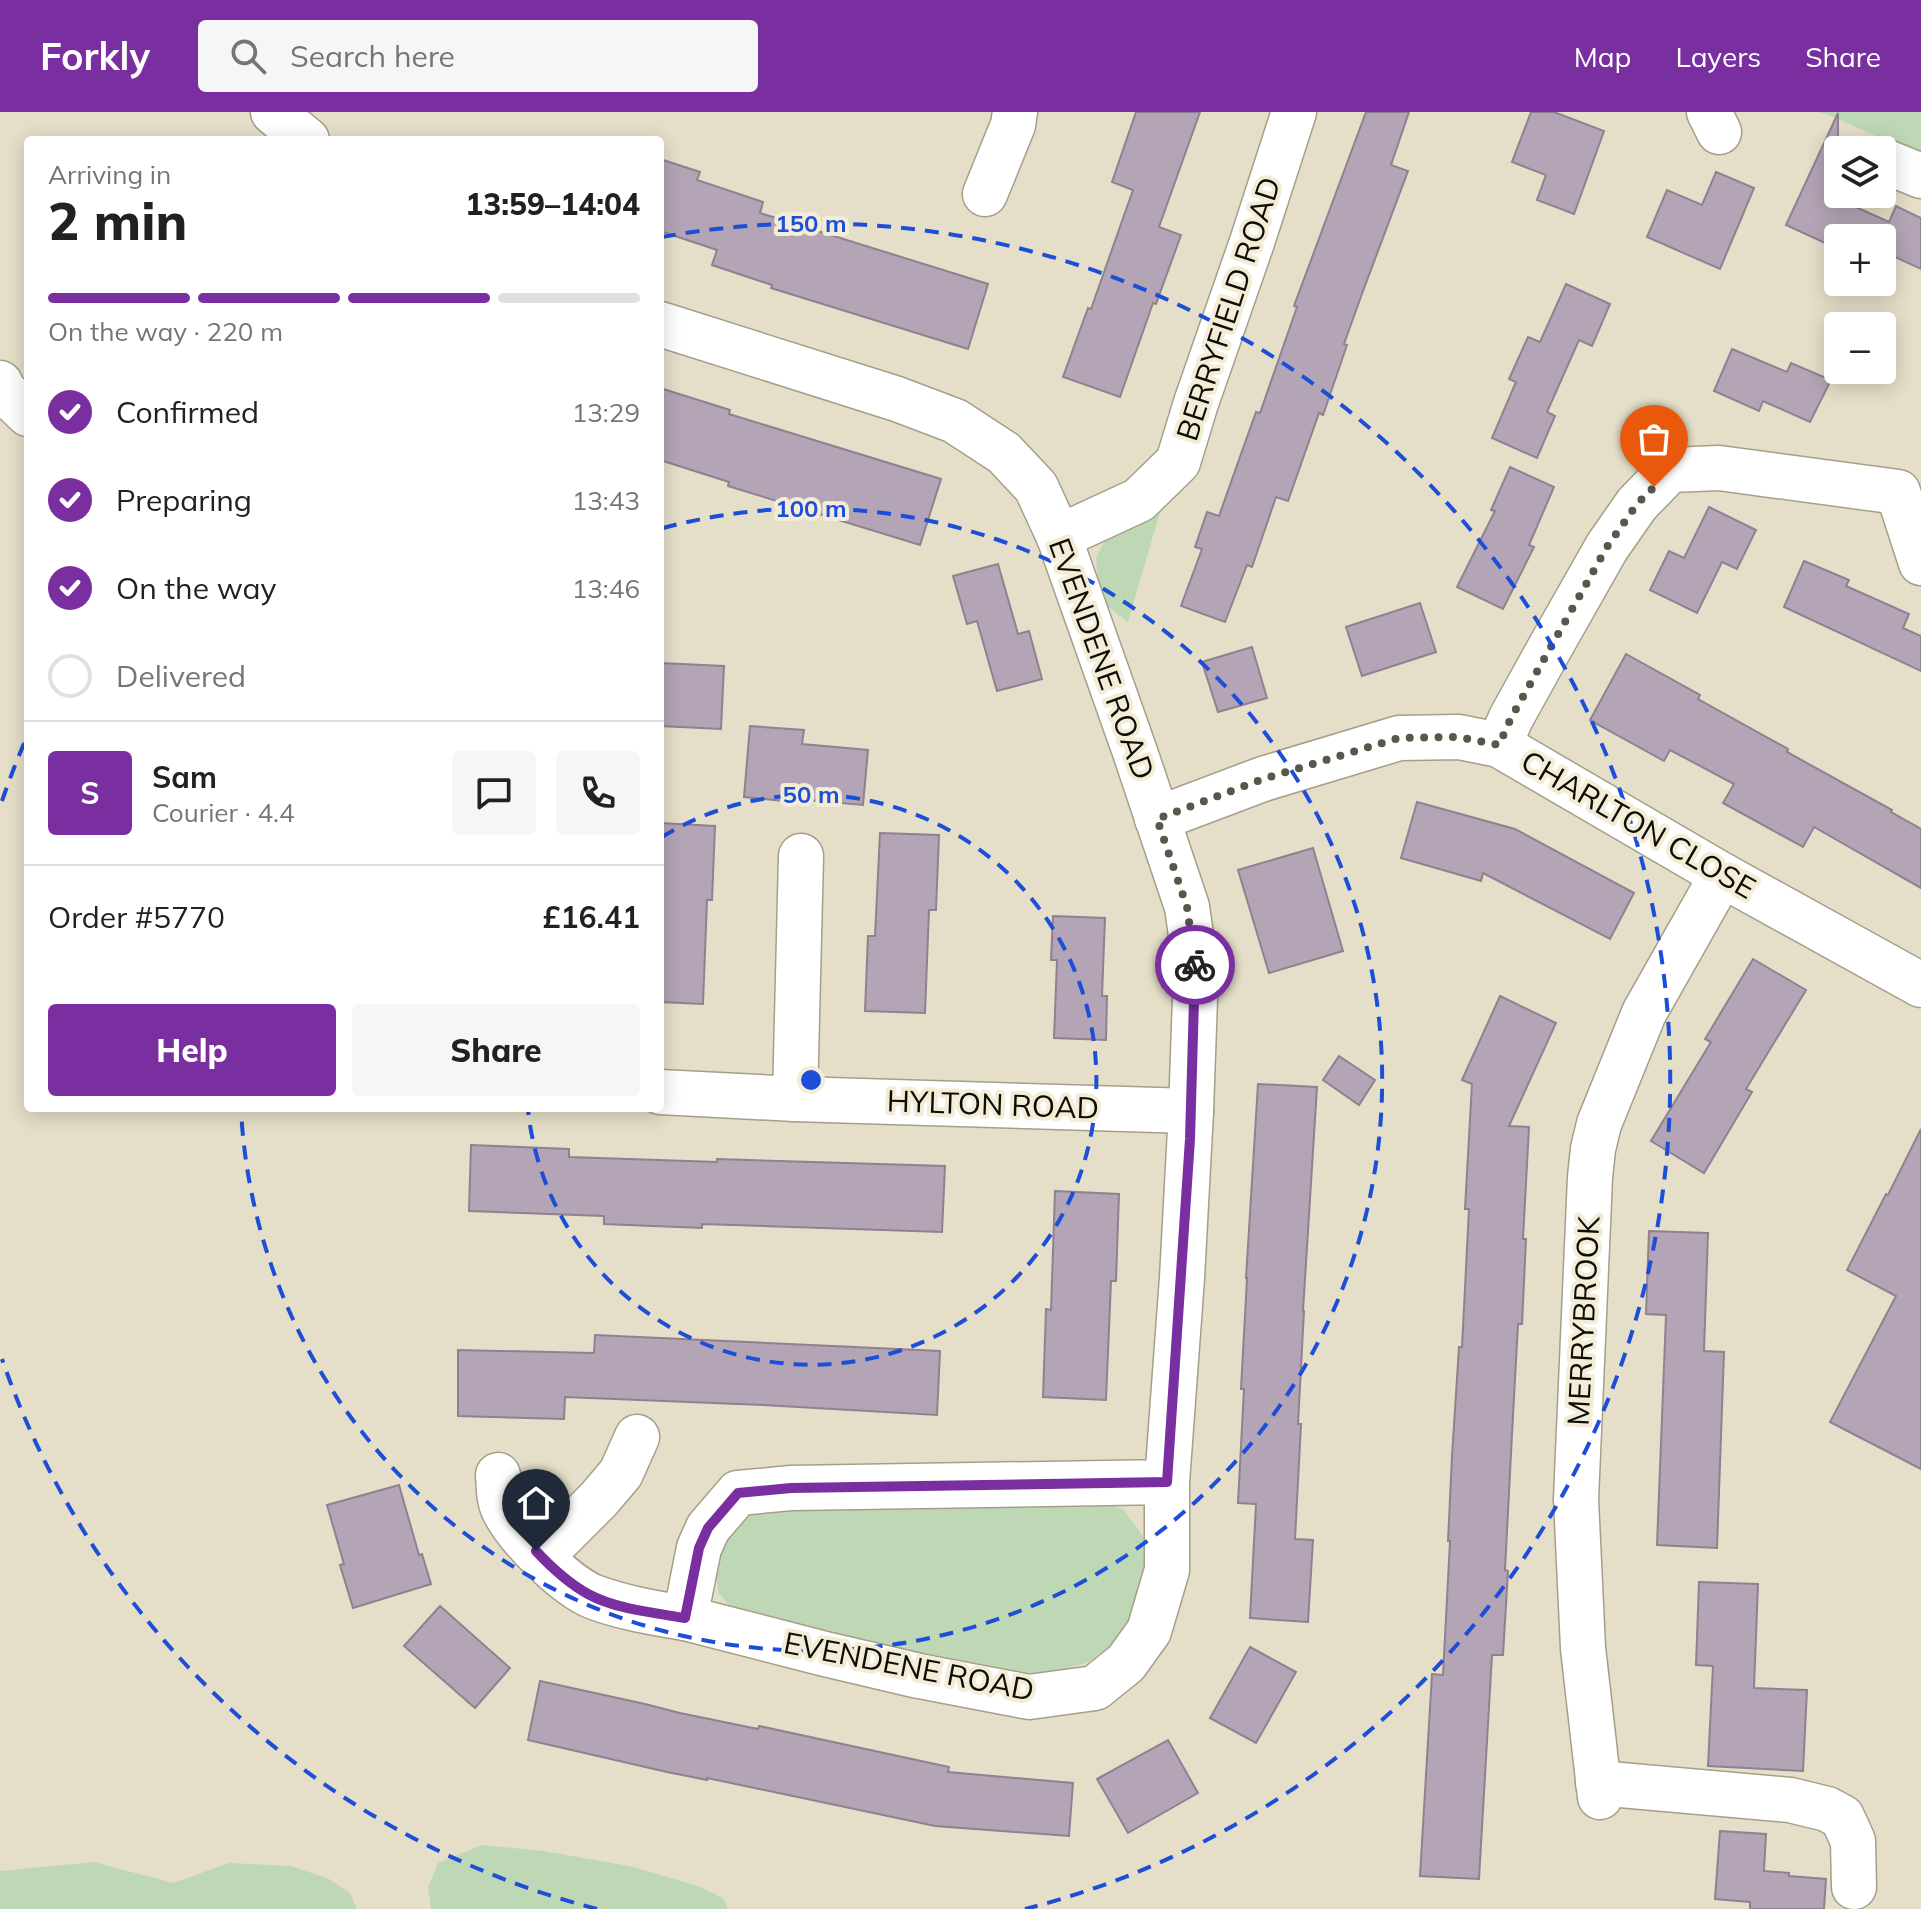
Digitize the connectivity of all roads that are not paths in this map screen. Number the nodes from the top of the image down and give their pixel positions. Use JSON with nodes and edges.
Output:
{"nodes":[{"id":1,"x":273,"y":112,"type":"edge"},
{"id":2,"x":1015,"y":112,"type":"edge"},
{"id":3,"x":1294,"y":112,"type":"edge"},
{"id":4,"x":302,"y":136,"type":"edge"},
{"id":5,"x":1896,"y":166,"type":"edge"},
{"id":6,"x":1921,"y":176,"type":"edge"},
{"id":7,"x":985,"y":194,"type":"dead end"},
{"id":8,"x":664,"y":325,"type":"edge"},
{"id":9,"x":0,"y":383,"type":"edge"},
{"id":10,"x":24,"y":410,"type":"edge"},
{"id":11,"x":1909,"y":489,"type":"edge"},
{"id":12,"x":1059,"y":537,"type":"junction"},
{"id":13,"x":1921,"y":563,"type":"edge"},
{"id":14,"x":1499,"y":745,"type":"junction"},
{"id":15,"x":1157,"y":819,"type":"junction"},
{"id":16,"x":801,"y":856,"type":"dead end"},
{"id":17,"x":1722,"y":875,"type":"junction"},
{"id":18,"x":1921,"y":985,"type":"edge"},
{"id":19,"x":664,"y":1092,"type":"edge"},
{"id":20,"x":795,"y":1099,"type":"junction"},
{"id":21,"x":1191,"y":1111,"type":"junction"},
{"id":22,"x":637,"y":1437,"type":"dead end"},
{"id":23,"x":498,"y":1475,"type":"dead end"},
{"id":24,"x":1167,"y":1482,"type":"junction"},
{"id":25,"x":541,"y":1557,"type":"junction"},
{"id":26,"x":685,"y":1618,"type":"junction"},
{"id":27,"x":1854,"y":1887,"type":"dead end"}],
"edges":[{"from":1,"to":4,"type":"street"},
{"from":2,"to":7,"type":"street"},
{"from":3,"to":12,"type":"street","name":"BERRYFIELD ROAD"},
{"from":5,"to":6,"type":"street"},
{"from":8,"to":12,"type":"street","name":"EVENDENE ROAD"},
{"from":9,"to":10,"type":"street"},
{"from":11,"to":13,"type":"street"},
{"from":11,"to":14,"type":"street"},
{"from":12,"to":15,"type":"street","name":"EVENDENE ROAD"},
{"from":14,"to":15,"type":"street","name":"CHARLTON CLOSE"},
{"from":14,"to":17,"type":"street","name":"CHARLTON CLOSE"},
{"from":15,"to":21,"type":"street","name":"EVENDENE ROAD"},
{"from":16,"to":20,"type":"street"},
{"from":17,"to":18,"type":"street","name":"CHARLTON CLOSE"},
{"from":17,"to":27,"type":"street","name":"MERRYBROOK"},
{"from":19,"to":20,"type":"street","name":"HYLTON ROAD"},
{"from":20,"to":21,"type":"street","name":"HYLTON ROAD"},
{"from":21,"to":24,"type":"street","name":"EVENDENE ROAD"},
{"from":22,"to":25,"type":"street"},
{"from":23,"to":25,"type":"street","name":"EVENDENE ROAD"},
{"from":24,"to":26,"type":"street"},
{"from":24,"to":26,"type":"street","name":"EVENDENE ROAD"},
{"from":25,"to":26,"type":"street","name":"EVENDENE ROAD"}]}
